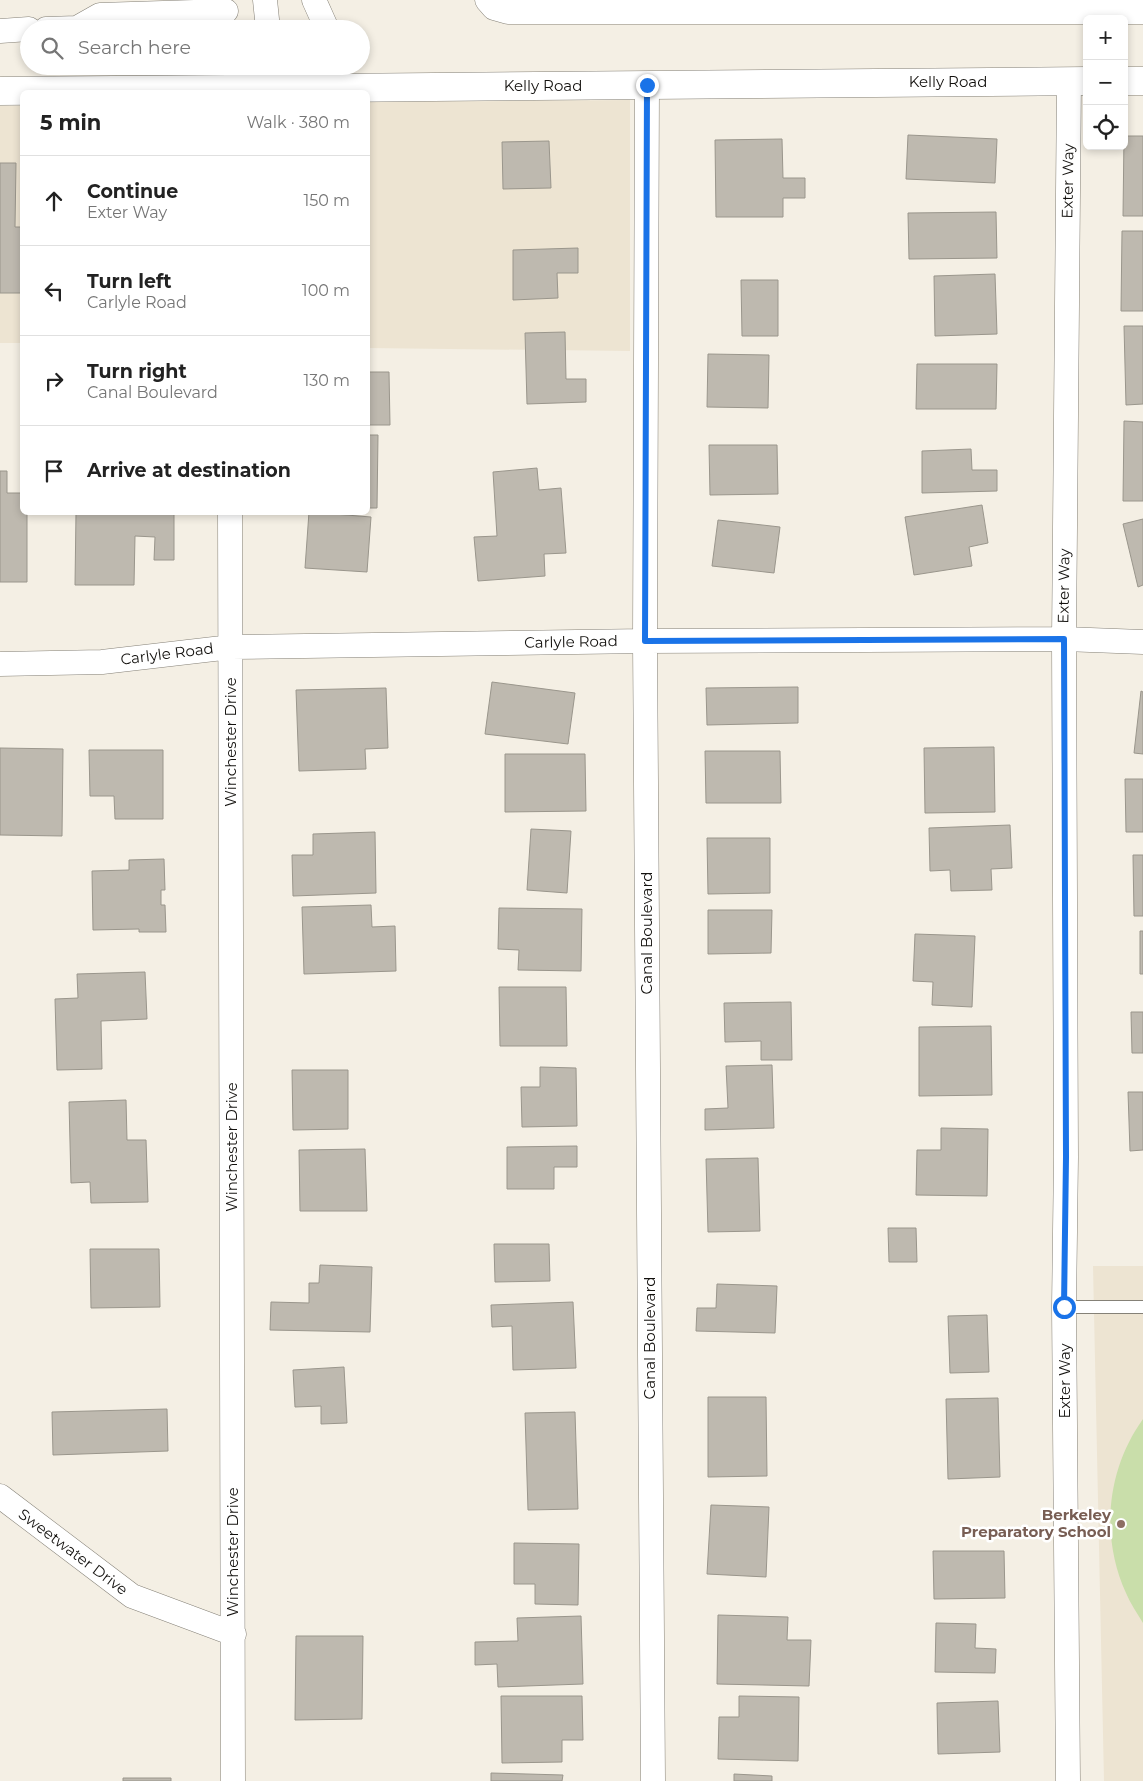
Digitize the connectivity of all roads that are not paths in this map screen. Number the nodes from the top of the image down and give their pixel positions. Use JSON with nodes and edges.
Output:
{"nodes":[{"id":1,"x":265,"y":0,"type":"edge"},
{"id":2,"x":314,"y":0,"type":"edge"},
{"id":3,"x":490,"y":4,"type":"edge"},
{"id":4,"x":226,"y":11,"type":"dead end"},
{"id":5,"x":1143,"y":12,"type":"edge"},
{"id":6,"x":91,"y":20,"type":"edge"},
{"id":7,"x":267,"y":20,"type":"edge"},
{"id":8,"x":323,"y":20,"type":"edge"},
{"id":9,"x":20,"y":29,"type":"edge"},
{"id":10,"x":0,"y":30,"type":"edge"},
{"id":11,"x":269,"y":77,"type":"edge"},
{"id":12,"x":335,"y":77,"type":"edge"},
{"id":13,"x":1078,"y":81,"type":"edge"},
{"id":14,"x":1128,"y":81,"type":"edge"},
{"id":15,"x":1143,"y":81,"type":"edge"},
{"id":16,"x":647,"y":85,"type":"junction"},
{"id":17,"x":228,"y":90,"type":"edge"},
{"id":18,"x":0,"y":91,"type":"edge"},
{"id":19,"x":20,"y":91,"type":"edge"},
{"id":20,"x":230,"y":515,"type":"edge"},
{"id":21,"x":1064,"y":639,"type":"junction"},
{"id":22,"x":645,"y":641,"type":"junction"},
{"id":23,"x":1143,"y":642,"type":"edge"},
{"id":24,"x":231,"y":647,"type":"junction"},
{"id":25,"x":0,"y":664,"type":"edge"},
{"id":26,"x":1064,"y":1307,"type":"junction"},
{"id":27,"x":1143,"y":1307,"type":"edge"},
{"id":28,"x":0,"y":1496,"type":"edge"},
{"id":29,"x":234,"y":1634,"type":"junction"},
{"id":30,"x":233,"y":1781,"type":"edge"},
{"id":31,"x":653,"y":1781,"type":"edge"},
{"id":32,"x":1068,"y":1781,"type":"edge"}],
"edges":[{"from":1,"to":7,"type":"street"},
{"from":2,"to":8,"type":"street"},
{"from":3,"to":5,"type":"street"},
{"from":4,"to":6,"type":"street"},
{"from":9,"to":10,"type":"street"},
{"from":11,"to":12,"type":"street","name":"Kelly Road"},
{"from":11,"to":17,"type":"street","name":"Kelly Road"},
{"from":12,"to":16,"type":"street","name":"Kelly Road"},
{"from":13,"to":16,"type":"street","name":"Kelly Road"},
{"from":13,"to":21,"type":"street","name":"Exter Way"},
{"from":14,"to":15,"type":"street"},
{"from":16,"to":22,"type":"street","name":"Canal Boulevard"},
{"from":18,"to":19,"type":"street","name":"Kelly Road"},
{"from":20,"to":24,"type":"street","name":"Winchester Drive"},
{"from":21,"to":22,"type":"street","name":"Carlyle Road"},
{"from":21,"to":23,"type":"street","name":"Carlyle Road"},
{"from":21,"to":26,"type":"street","name":"Exter Way"},
{"from":22,"to":24,"type":"street","name":"Carlyle Road"},
{"from":22,"to":31,"type":"street","name":"Canal Boulevard"},
{"from":24,"to":25,"type":"street","name":"Carlyle Road"},
{"from":24,"to":29,"type":"street","name":"Winchester Drive"},
{"from":26,"to":27,"type":"lane"},
{"from":26,"to":32,"type":"street","name":"Exter Way"},
{"from":28,"to":29,"type":"street","name":"Sweetwater Drive"},
{"from":29,"to":30,"type":"street","name":"Winchester Drive"}]}
